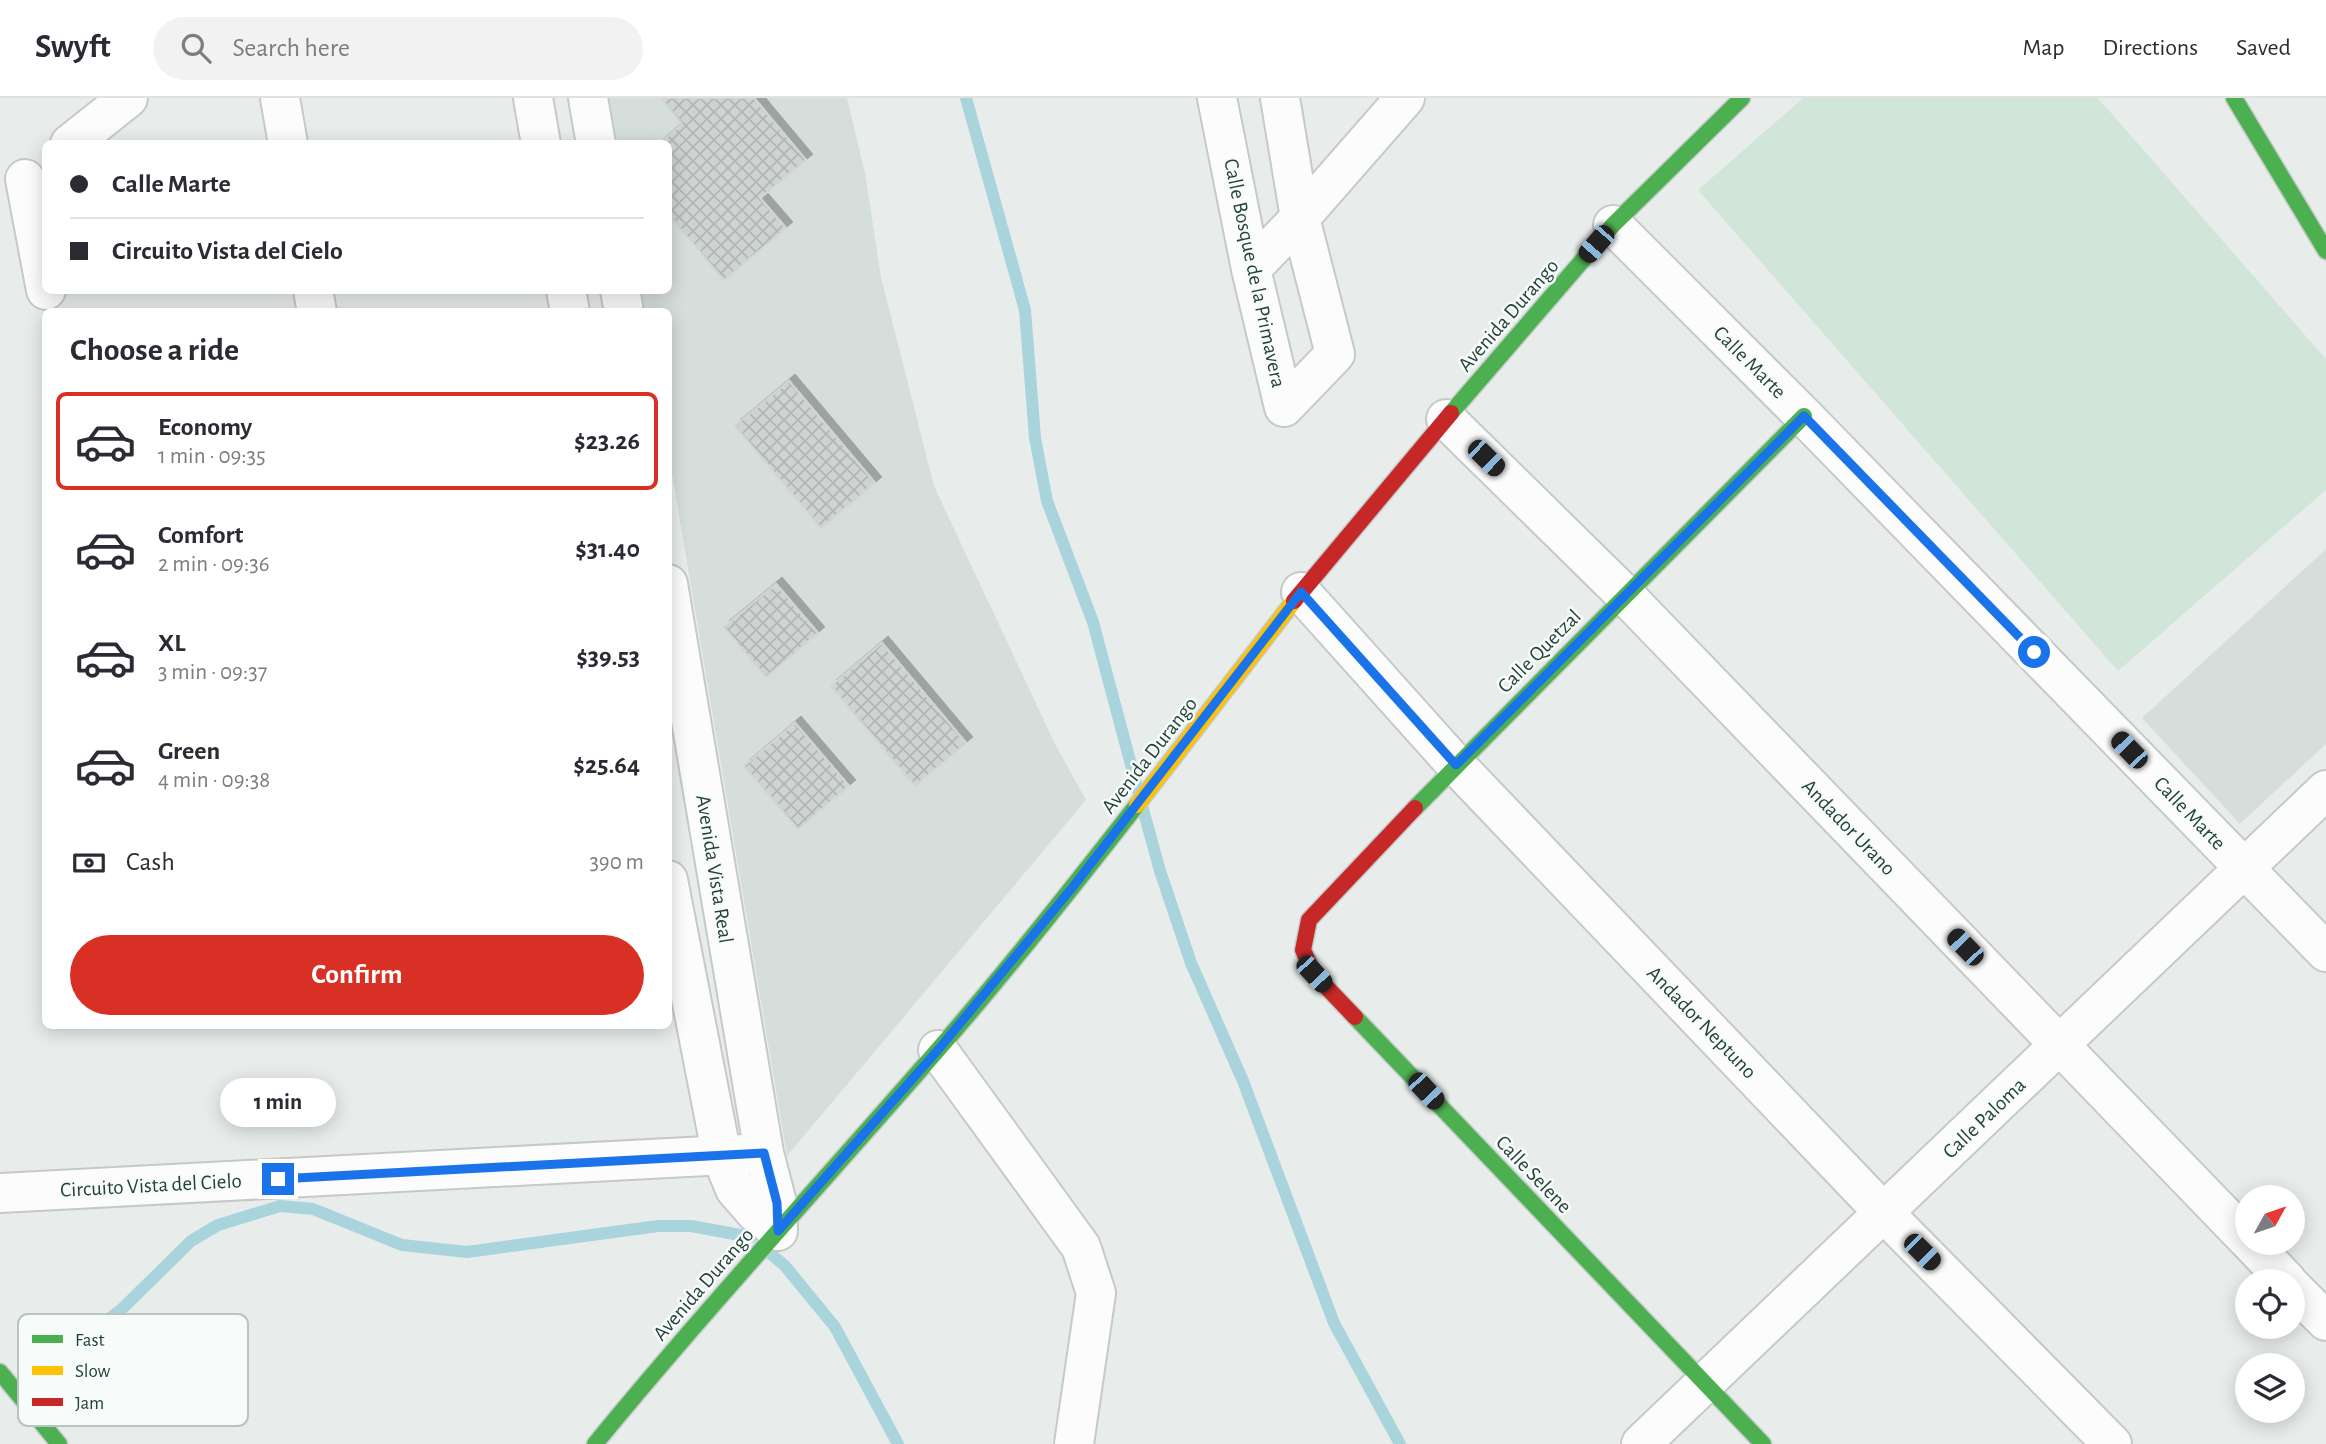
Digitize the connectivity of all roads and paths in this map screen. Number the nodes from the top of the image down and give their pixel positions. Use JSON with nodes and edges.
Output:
{"nodes":[{"id":1,"x":128,"y":98,"type":"edge"},
{"id":2,"x":280,"y":98,"type":"edge"},
{"id":3,"x":533,"y":98,"type":"edge"},
{"id":4,"x":588,"y":98,"type":"edge"},
{"id":5,"x":1217,"y":98,"type":"edge"},
{"id":6,"x":1280,"y":98,"type":"edge"},
{"id":7,"x":1405,"y":98,"type":"edge"},
{"id":8,"x":1742,"y":98,"type":"edge"},
{"id":9,"x":2234,"y":98,"type":"edge"},
{"id":10,"x":75,"y":140,"type":"edge"},
{"id":11,"x":287,"y":140,"type":"edge"},
{"id":12,"x":540,"y":140,"type":"edge"},
{"id":13,"x":595,"y":140,"type":"edge"},
{"id":14,"x":23,"y":180,"type":"edge"},
{"id":15,"x":1300,"y":218,"type":"junction"},
{"id":16,"x":1613,"y":225,"type":"junction"},
{"id":17,"x":2326,"y":251,"type":"edge"},
{"id":18,"x":1251,"y":269,"type":"junction"},
{"id":19,"x":42,"y":271,"type":"edge"},
{"id":20,"x":1804,"y":416,"type":"junction"},
{"id":21,"x":1446,"y":419,"type":"junction"},
{"id":22,"x":1301,"y":592,"type":"junction"},
{"id":23,"x":1625,"y":595,"type":"junction"},
{"id":24,"x":672,"y":608,"type":"edge"},
{"id":25,"x":1456,"y":765,"type":"junction"},
{"id":26,"x":2326,"y":790,"type":"edge"},
{"id":27,"x":2244,"y":868,"type":"junction"},
{"id":28,"x":672,"y":889,"type":"edge"},
{"id":29,"x":719,"y":892,"type":"junction"},
{"id":30,"x":672,"y":904,"type":"edge"},
{"id":31,"x":1308,"y":920,"type":"joint"},
{"id":32,"x":2326,"y":952,"type":"edge"},
{"id":33,"x":2060,"y":1045,"type":"junction"},
{"id":34,"x":938,"y":1050,"type":"junction"},
{"id":35,"x":764,"y":1153,"type":"junction"},
{"id":36,"x":722,"y":1157,"type":"junction"},
{"id":37,"x":0,"y":1193,"type":"edge"},
{"id":38,"x":1884,"y":1213,"type":"junction"},
{"id":39,"x":2235,"y":1227,"type":"edge"},
{"id":40,"x":778,"y":1231,"type":"junction"},
{"id":41,"x":2262,"y":1255,"type":"edge"},
{"id":42,"x":2275,"y":1269,"type":"edge"},
{"id":43,"x":2305,"y":1300,"type":"edge"},
{"id":44,"x":2326,"y":1321,"type":"edge"},
{"id":45,"x":3,"y":1376,"type":"edge"},
{"id":46,"x":1705,"y":1385,"type":"junction"},
{"id":47,"x":18,"y":1396,"type":"edge"},
{"id":48,"x":43,"y":1426,"type":"edge"},
{"id":49,"x":59,"y":1444,"type":"edge"},
{"id":50,"x":595,"y":1444,"type":"edge"},
{"id":51,"x":1074,"y":1444,"type":"edge"},
{"id":52,"x":1641,"y":1444,"type":"edge"},
{"id":53,"x":1763,"y":1444,"type":"edge"},
{"id":54,"x":2112,"y":1444,"type":"edge"}],
"edges":[{"from":1,"to":10,"type":"street"},
{"from":2,"to":11,"type":"street"},
{"from":3,"to":12,"type":"street"},
{"from":4,"to":13,"type":"street"},
{"from":5,"to":18,"type":"street","name":"Calle Bosque de la Primavera"},
{"from":6,"to":15,"type":"street","name":"Calle Bosque de la Primavera"},
{"from":7,"to":15,"type":"street"},
{"from":8,"to":16,"type":"street","name":"Avenida Durango"},
{"from":9,"to":17,"type":"street"},
{"from":14,"to":19,"type":"street"},
{"from":15,"to":18,"type":"street"},
{"from":15,"to":18,"type":"street","name":"Calle Bosque de la Primavera"},
{"from":16,"to":20,"type":"street","name":"Calle Marte"},
{"from":16,"to":21,"type":"street","name":"Avenida Durango"},
{"from":20,"to":23,"type":"street","name":"Calle Quetzal"},
{"from":20,"to":27,"type":"street","name":"Calle Marte"},
{"from":21,"to":22,"type":"street","name":"Avenida Durango"},
{"from":21,"to":23,"type":"street","name":"Andador Urano"},
{"from":22,"to":25,"type":"street","name":"Andador Neptuno"},
{"from":22,"to":34,"type":"street","name":"Avenida Durango"},
{"from":23,"to":25,"type":"street","name":"Calle Quetzal"},
{"from":23,"to":33,"type":"street","name":"Andador Urano"},
{"from":24,"to":29,"type":"street","name":"Avenida Vista Real"},
{"from":25,"to":31,"type":"street","name":"Calle Quetzal"},
{"from":25,"to":38,"type":"street","name":"Andador Neptuno"},
{"from":26,"to":27,"type":"street","name":"Calle Paloma"},
{"from":27,"to":32,"type":"street","name":"Calle Marte"},
{"from":27,"to":33,"type":"street","name":"Calle Paloma"},
{"from":28,"to":29,"type":"street"},
{"from":29,"to":35,"type":"street","name":"Avenida Vista Real"},
{"from":30,"to":36,"type":"street"},
{"from":31,"to":46,"type":"street","name":"Calle Selene"},
{"from":33,"to":38,"type":"street","name":"Calle Paloma"},
{"from":33,"to":39,"type":"street","name":"Andador Urano"},
{"from":34,"to":40,"type":"street","name":"Avenida Durango"},
{"from":34,"to":51,"type":"street"},
{"from":35,"to":36,"type":"street"},
{"from":35,"to":40,"type":"street","name":"Avenida Vista Real"},
{"from":36,"to":37,"type":"street","name":"Circuito Vista del Cielo"},
{"from":36,"to":40,"type":"street"},
{"from":38,"to":46,"type":"street","name":"Calle Paloma"},
{"from":38,"to":54,"type":"street","name":"Andador Neptuno"},
{"from":40,"to":50,"type":"street","name":"Avenida Durango"},
{"from":41,"to":42,"type":"street","name":"Andador Urano"},
{"from":43,"to":44,"type":"street"},
{"from":45,"to":47,"type":"street"},
{"from":46,"to":52,"type":"street","name":"Calle Paloma"},
{"from":46,"to":53,"type":"street","name":"Calle Selene"},
{"from":48,"to":49,"type":"street"}]}
